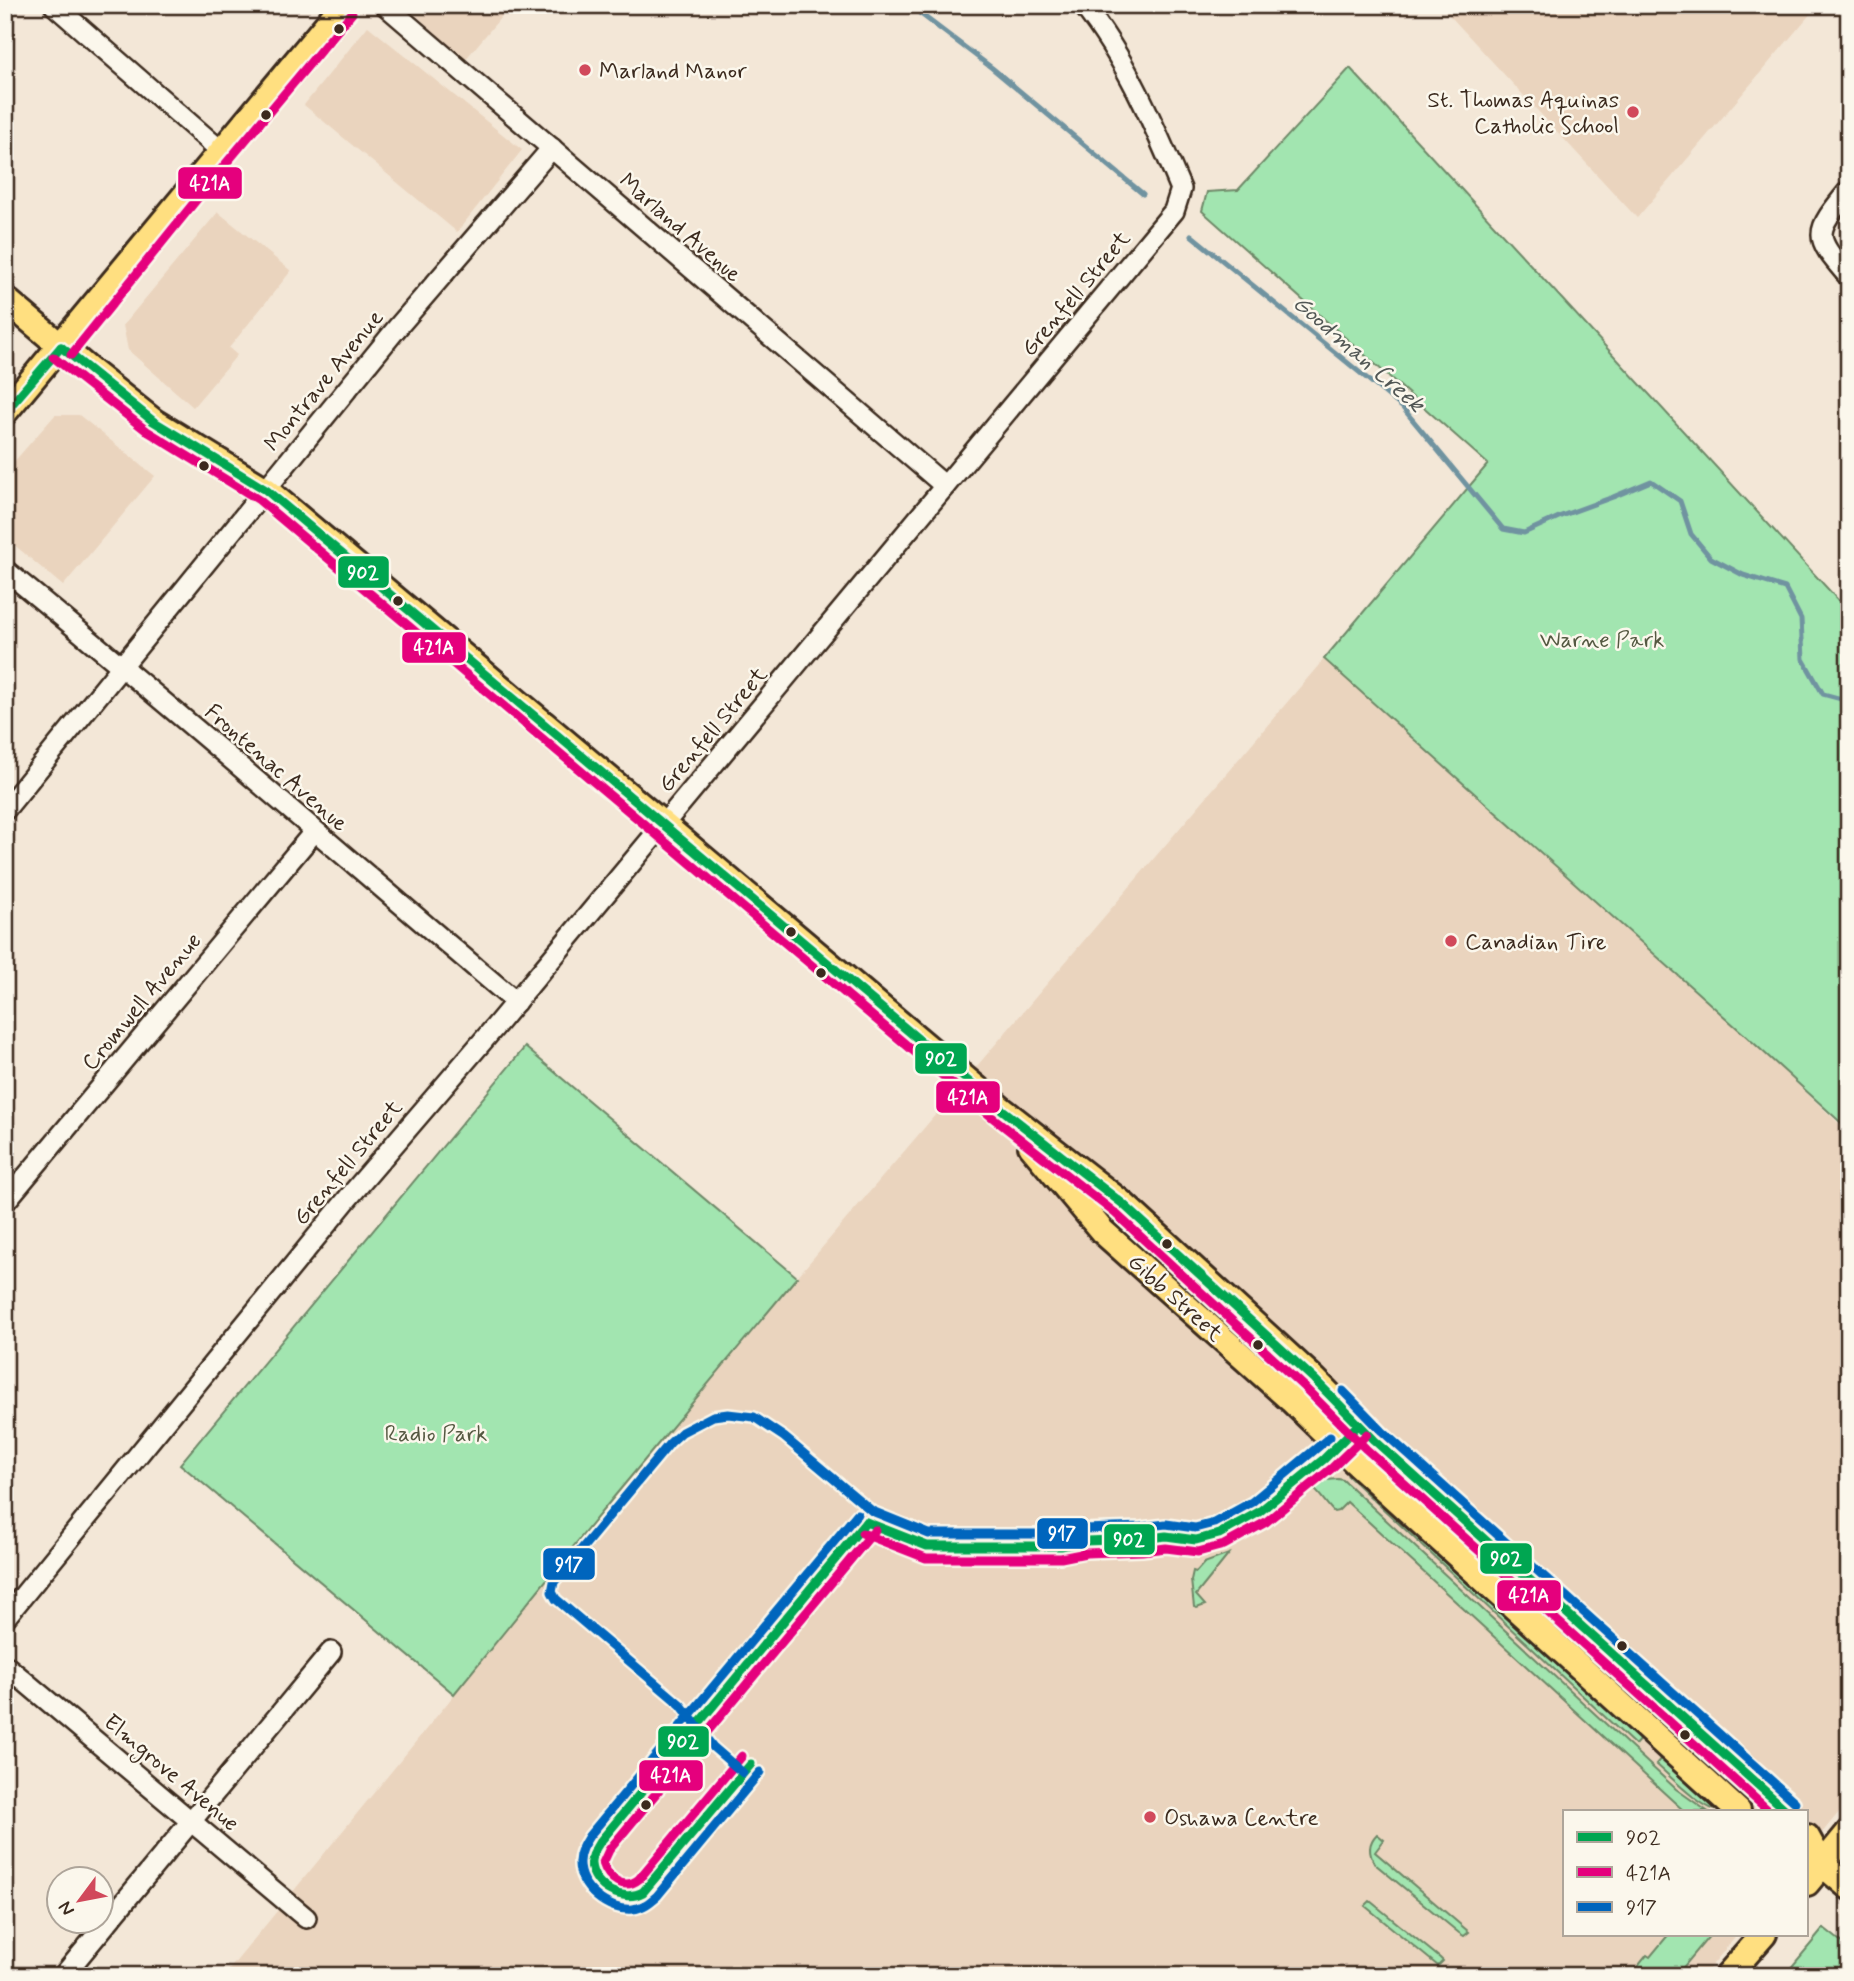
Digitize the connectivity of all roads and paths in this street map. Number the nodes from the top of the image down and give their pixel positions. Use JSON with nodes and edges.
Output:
{"nodes":[{"id":1,"x":54,"y":5,"type":"edge"},
{"id":2,"x":343,"y":5,"type":"edge"},
{"id":3,"x":385,"y":5,"type":"edge"},
{"id":4,"x":1083,"y":5,"type":"edge"},
{"id":5,"x":552,"y":148,"type":"junction"},
{"id":6,"x":221,"y":151,"type":"junction"},
{"id":7,"x":1849,"y":190,"type":"edge"},
{"id":8,"x":1849,"y":277,"type":"edge"},
{"id":9,"x":5,"y":299,"type":"edge"},
{"id":10,"x":61,"y":346,"type":"junction"},
{"id":11,"x":5,"y":412,"type":"edge"},
{"id":12,"x":945,"y":486,"type":"junction"},
{"id":13,"x":266,"y":490,"type":"junction"},
{"id":14,"x":5,"y":570,"type":"edge"},
{"id":15,"x":122,"y":666,"type":"junction"},
{"id":16,"x":5,"y":810,"type":"edge"},
{"id":17,"x":664,"y":825,"type":"junction"},
{"id":18,"x":314,"y":832,"type":"junction"},
{"id":19,"x":516,"y":1002,"type":"junction"},
{"id":20,"x":1000,"y":1108,"type":"junction"},
{"id":21,"x":5,"y":1202,"type":"edge"},
{"id":22,"x":5,"y":1618,"type":"edge"},
{"id":23,"x":331,"y":1652,"type":"dead end"},
{"id":24,"x":5,"y":1665,"type":"edge"},
{"id":25,"x":1737,"y":1810,"type":"edge"},
{"id":26,"x":1786,"y":1810,"type":"edge"},
{"id":27,"x":191,"y":1820,"type":"junction"},
{"id":28,"x":1849,"y":1832,"type":"edge"},
{"id":29,"x":1808,"y":1843,"type":"edge"},
{"id":30,"x":1812,"y":1869,"type":"edge"},
{"id":31,"x":1849,"y":1888,"type":"edge"},
{"id":32,"x":306,"y":1918,"type":"dead end"},
{"id":33,"x":1762,"y":1936,"type":"edge"},
{"id":34,"x":63,"y":1976,"type":"edge"},
{"id":35,"x":1727,"y":1976,"type":"edge"}],
"edges":[{"from":1,"to":6,"type":"street"},
{"from":2,"to":6,"type":"main road"},
{"from":3,"to":5,"type":"street","name":"Marland Avenue"},
{"from":4,"to":12,"type":"street","name":"Grenfell Street"},
{"from":5,"to":12,"type":"street","name":"Marland Avenue"},
{"from":5,"to":13,"type":"street","name":"Montrave Avenue"},
{"from":6,"to":10,"type":"main road"},
{"from":7,"to":8,"type":"street"},
{"from":9,"to":10,"type":"main road","name":"Gibb Street"},
{"from":10,"to":11,"type":"main road"},
{"from":10,"to":13,"type":"main road","name":"Gibb Street"},
{"from":12,"to":17,"type":"street","name":"Grenfell Street"},
{"from":13,"to":15,"type":"street","name":"Montrave Avenue"},
{"from":13,"to":17,"type":"main road","name":"Gibb Street"},
{"from":14,"to":15,"type":"street","name":"Frontenac Avenue"},
{"from":15,"to":16,"type":"street","name":"Montrave Avenue"},
{"from":15,"to":18,"type":"street","name":"Frontenac Avenue"},
{"from":17,"to":19,"type":"street","name":"Grenfell Street"},
{"from":17,"to":20,"type":"main road","name":"Gibb Street"},
{"from":18,"to":19,"type":"street","name":"Frontenac Avenue"},
{"from":18,"to":21,"type":"street","name":"Cromwell Avenue"},
{"from":19,"to":22,"type":"street","name":"Grenfell Street"},
{"from":20,"to":25,"type":"main road","name":"Gibb Street"},
{"from":20,"to":26,"type":"main road","name":"Gibb Street"},
{"from":23,"to":27,"type":"street"},
{"from":24,"to":27,"type":"street","name":"Elmgrove Avenue"},
{"from":27,"to":32,"type":"street","name":"Elmgrove Avenue"},
{"from":27,"to":34,"type":"street"},
{"from":28,"to":30,"type":"main road"},
{"from":29,"to":30,"type":"main road"},
{"from":30,"to":31,"type":"main road"},
{"from":33,"to":35,"type":"main road"}]}
